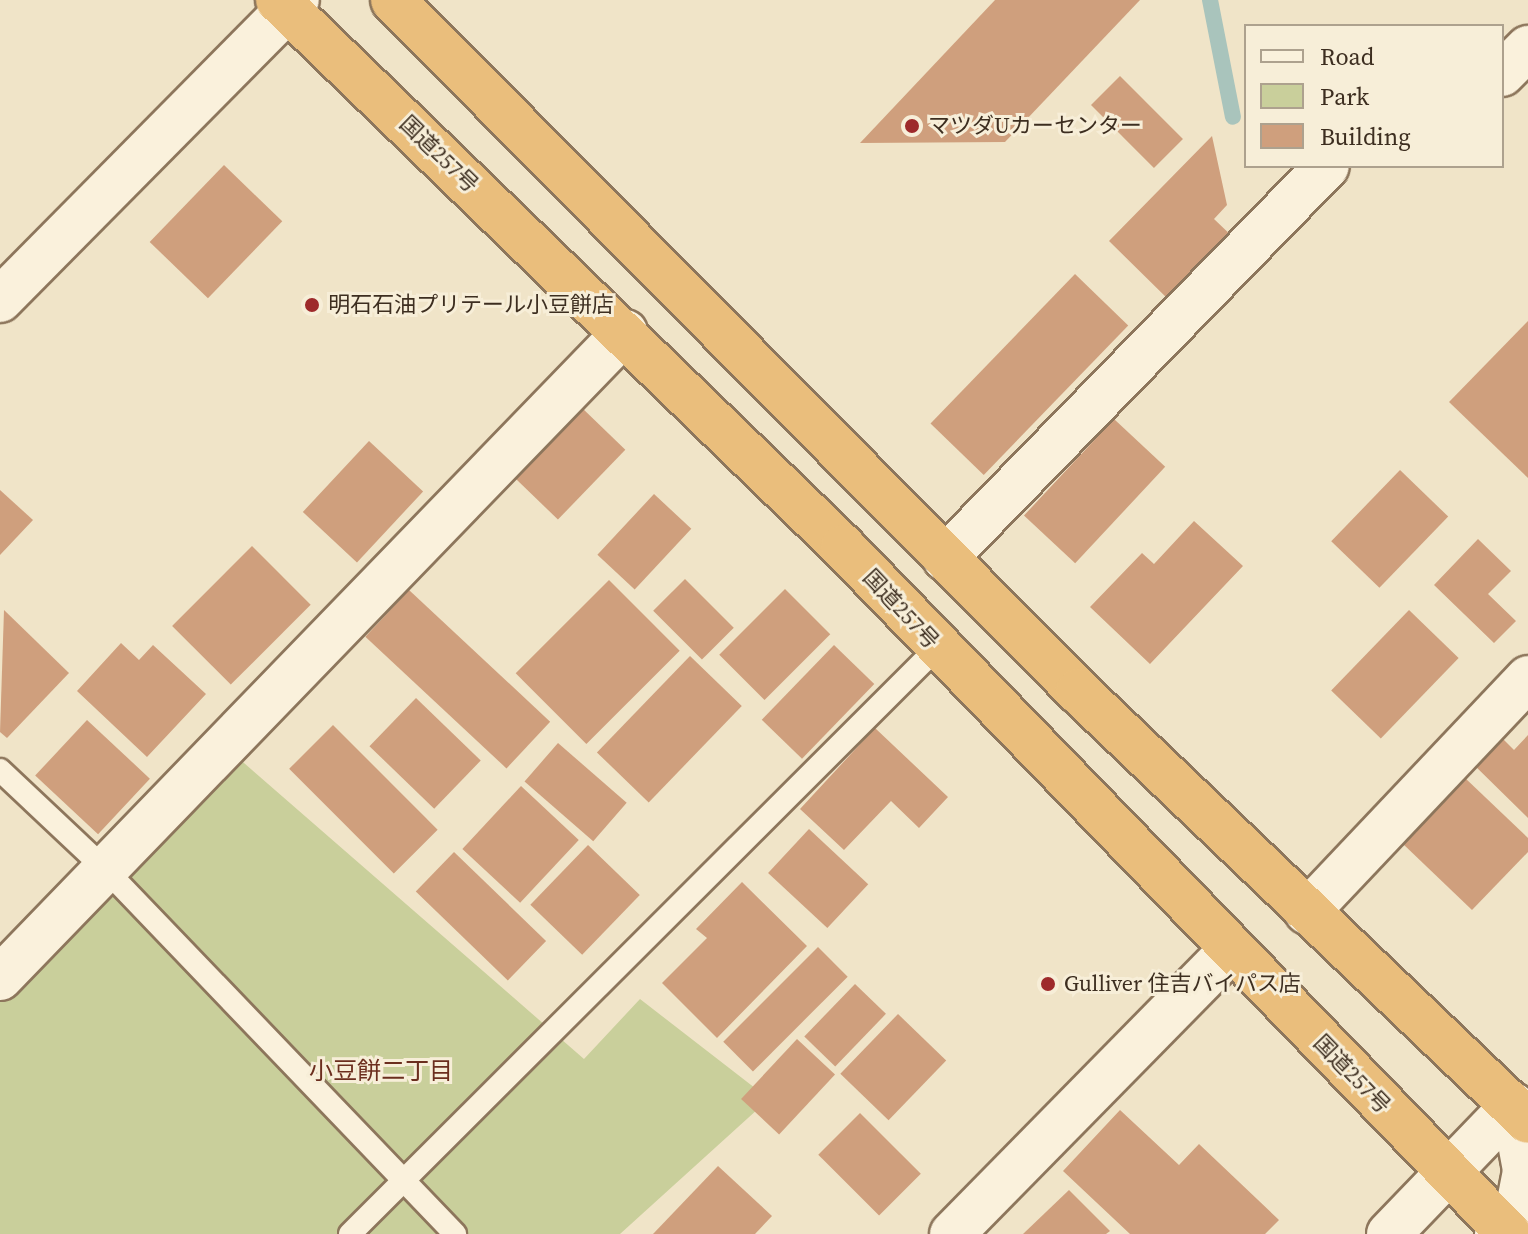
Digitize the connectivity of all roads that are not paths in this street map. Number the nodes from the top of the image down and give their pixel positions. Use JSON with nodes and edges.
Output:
{"nodes":[{"id":1,"x":393,"y":0,"type":"edge"},
{"id":2,"x":287,"y":3,"type":"edge"},
{"id":3,"x":1528,"y":48,"type":"edge"},
{"id":4,"x":1504,"y":72,"type":"edge"},
{"id":5,"x":1325,"y":168,"type":"edge"},
{"id":6,"x":0,"y":300,"type":"edge"},
{"id":7,"x":625,"y":332,"type":"junction"},
{"id":8,"x":945,"y":558,"type":"junction"},
{"id":9,"x":937,"y":648,"type":"junction"},
{"id":10,"x":1528,"y":678,"type":"edge"},
{"id":11,"x":0,"y":770,"type":"edge"},
{"id":12,"x":105,"y":869,"type":"junction"},
{"id":13,"x":1307,"y":912,"type":"junction"},
{"id":14,"x":1231,"y":950,"type":"junction"},
{"id":15,"x":0,"y":978,"type":"edge"},
{"id":16,"x":1520,"y":1113,"type":"edge"},
{"id":17,"x":1449,"y":1174,"type":"junction"},
{"id":18,"x":401,"y":1181,"type":"junction"},
{"id":19,"x":1503,"y":1232,"type":"edge"},
{"id":20,"x":350,"y":1234,"type":"edge"},
{"id":21,"x":455,"y":1234,"type":"edge"},
{"id":22,"x":952,"y":1234,"type":"edge"},
{"id":23,"x":1389,"y":1234,"type":"edge"}],
"edges":[{"from":1,"to":8,"type":"highway"},
{"from":2,"to":6,"type":"street"},
{"from":2,"to":7,"type":"highway","name":"国道257号"},
{"from":3,"to":4,"type":"street"},
{"from":5,"to":8,"type":"street"},
{"from":7,"to":9,"type":"highway","name":"国道257号"},
{"from":7,"to":12,"type":"street"},
{"from":8,"to":13,"type":"highway"},
{"from":9,"to":14,"type":"highway","name":"国道257号"},
{"from":9,"to":18,"type":"lane"},
{"from":10,"to":13,"type":"street"},
{"from":11,"to":12,"type":"lane"},
{"from":12,"to":15,"type":"street"},
{"from":12,"to":18,"type":"lane"},
{"from":13,"to":16,"type":"highway"},
{"from":14,"to":17,"type":"highway","name":"国道257号"},
{"from":14,"to":22,"type":"street"},
{"from":16,"to":17,"type":"street"},
{"from":16,"to":19,"type":"street"},
{"from":17,"to":19,"type":"highway","name":"国道257号"},
{"from":17,"to":23,"type":"street"},
{"from":18,"to":20,"type":"lane"},
{"from":18,"to":21,"type":"lane"}]}
